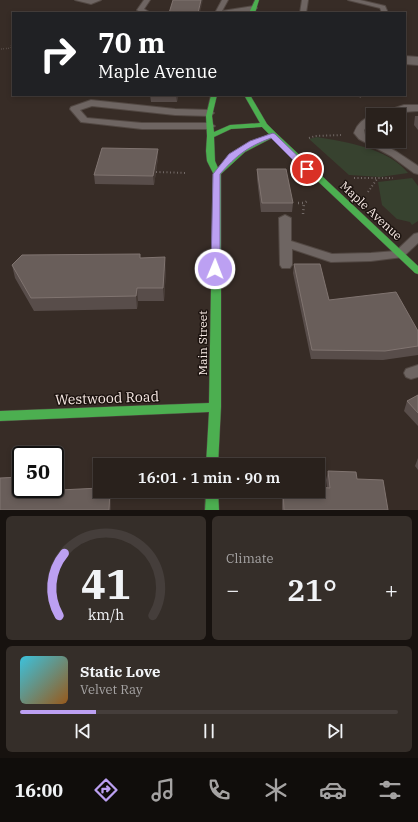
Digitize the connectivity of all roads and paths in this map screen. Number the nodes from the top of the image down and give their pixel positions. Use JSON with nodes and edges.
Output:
{"nodes":[{"id":1,"x":78,"y":0,"type":"edge"},
{"id":2,"x":98,"y":0,"type":"edge"},
{"id":3,"x":147,"y":0,"type":"edge"},
{"id":4,"x":225,"y":0,"type":"edge"},
{"id":5,"x":305,"y":0,"type":"edge"},
{"id":6,"x":351,"y":0,"type":"edge"},
{"id":7,"x":254,"y":7,"type":"edge"},
{"id":8,"x":145,"y":12,"type":"edge"},
{"id":9,"x":219,"y":12,"type":"edge"},
{"id":10,"x":228,"y":12,"type":"edge"},
{"id":11,"x":303,"y":12,"type":"edge"},
{"id":12,"x":385,"y":12,"type":"edge"},
{"id":13,"x":12,"y":42,"type":"dead end"},
{"id":14,"x":12,"y":48,"type":"edge"},
{"id":15,"x":1,"y":49,"type":"dead end"},
{"id":16,"x":406,"y":60,"type":"edge"},
{"id":17,"x":418,"y":61,"type":"edge"},
{"id":18,"x":214,"y":96,"type":"edge"},
{"id":19,"x":248,"y":96,"type":"edge"},
{"id":20,"x":358,"y":96,"type":"edge"},
{"id":21,"x":362,"y":97,"type":"dead end"},
{"id":22,"x":406,"y":108,"type":"edge"},
{"id":23,"x":418,"y":108,"type":"edge"},
{"id":24,"x":210,"y":112,"type":"junction"},
{"id":25,"x":366,"y":121,"type":"edge"},
{"id":26,"x":264,"y":125,"type":"junction"},
{"id":27,"x":211,"y":131,"type":"junction"},
{"id":28,"x":273,"y":135,"type":"junction"},
{"id":29,"x":360,"y":135,"type":"junction"},
{"id":30,"x":304,"y":139,"type":"dead end"},
{"id":31,"x":418,"y":171,"type":"edge"},
{"id":32,"x":156,"y":172,"type":"edge"},
{"id":33,"x":187,"y":173,"type":"dead end"},
{"id":34,"x":216,"y":174,"type":"junction"},
{"id":35,"x":395,"y":177,"type":"dead end"},
{"id":36,"x":352,"y":178,"type":"dead end"},
{"id":37,"x":377,"y":179,"type":"junction"},
{"id":38,"x":366,"y":195,"type":"dead end"},
{"id":39,"x":313,"y":198,"type":"dead end"},
{"id":40,"x":298,"y":203,"type":"dead end"},
{"id":41,"x":285,"y":218,"type":"dead end"},
{"id":42,"x":418,"y":237,"type":"edge"},
{"id":43,"x":286,"y":243,"type":"junction"},
{"id":44,"x":399,"y":254,"type":"junction"},
{"id":45,"x":286,"y":265,"type":"dead end"},
{"id":46,"x":418,"y":271,"type":"edge"},
{"id":47,"x":215,"y":407,"type":"junction"},
{"id":48,"x":0,"y":416,"type":"edge"},
{"id":49,"x":212,"y":458,"type":"edge"},
{"id":50,"x":212,"y":498,"type":"edge"},
{"id":51,"x":212,"y":510,"type":"edge"}],
"edges":[{"from":1,"to":2,"type":"lane"},
{"from":3,"to":8,"type":"lane"},
{"from":4,"to":9,"type":"lane"},
{"from":5,"to":11,"type":"lane"},
{"from":6,"to":12,"type":"lane"},
{"from":7,"to":10,"type":"lane"},
{"from":13,"to":14,"type":"path"},
{"from":14,"to":15,"type":"path"},
{"from":16,"to":17,"type":"street"},
{"from":18,"to":24,"type":"main road","name":"Main Street"},
{"from":19,"to":26,"type":"main road"},
{"from":20,"to":21,"type":"path"},
{"from":22,"to":23,"type":"lane"},
{"from":24,"to":27,"type":"main road","name":"Main Street"},
{"from":24,"to":27,"type":"lane"},
{"from":25,"to":29,"type":"lane"},
{"from":26,"to":27,"type":"main road"},
{"from":26,"to":28,"type":"main road"},
{"from":27,"to":34,"type":"main road","name":"Main Street"},
{"from":28,"to":34,"type":"main road"},
{"from":28,"to":44,"type":"main road","name":"Maple Avenue"},
{"from":29,"to":30,"type":"path"},
{"from":29,"to":31,"type":"lane"},
{"from":32,"to":33,"type":"path"},
{"from":34,"to":47,"type":"main road","name":"Main Street"},
{"from":35,"to":37,"type":"path"},
{"from":36,"to":37,"type":"path"},
{"from":37,"to":38,"type":"path"},
{"from":39,"to":40,"type":"path"},
{"from":41,"to":43,"type":"lane"},
{"from":42,"to":44,"type":"lane"},
{"from":43,"to":44,"type":"lane"},
{"from":43,"to":45,"type":"lane"},
{"from":44,"to":46,"type":"main road","name":"Maple Avenue"},
{"from":47,"to":48,"type":"main road","name":"Westwood Road"},
{"from":47,"to":49,"type":"main road","name":"Main Street"},
{"from":50,"to":51,"type":"main road"}]}
